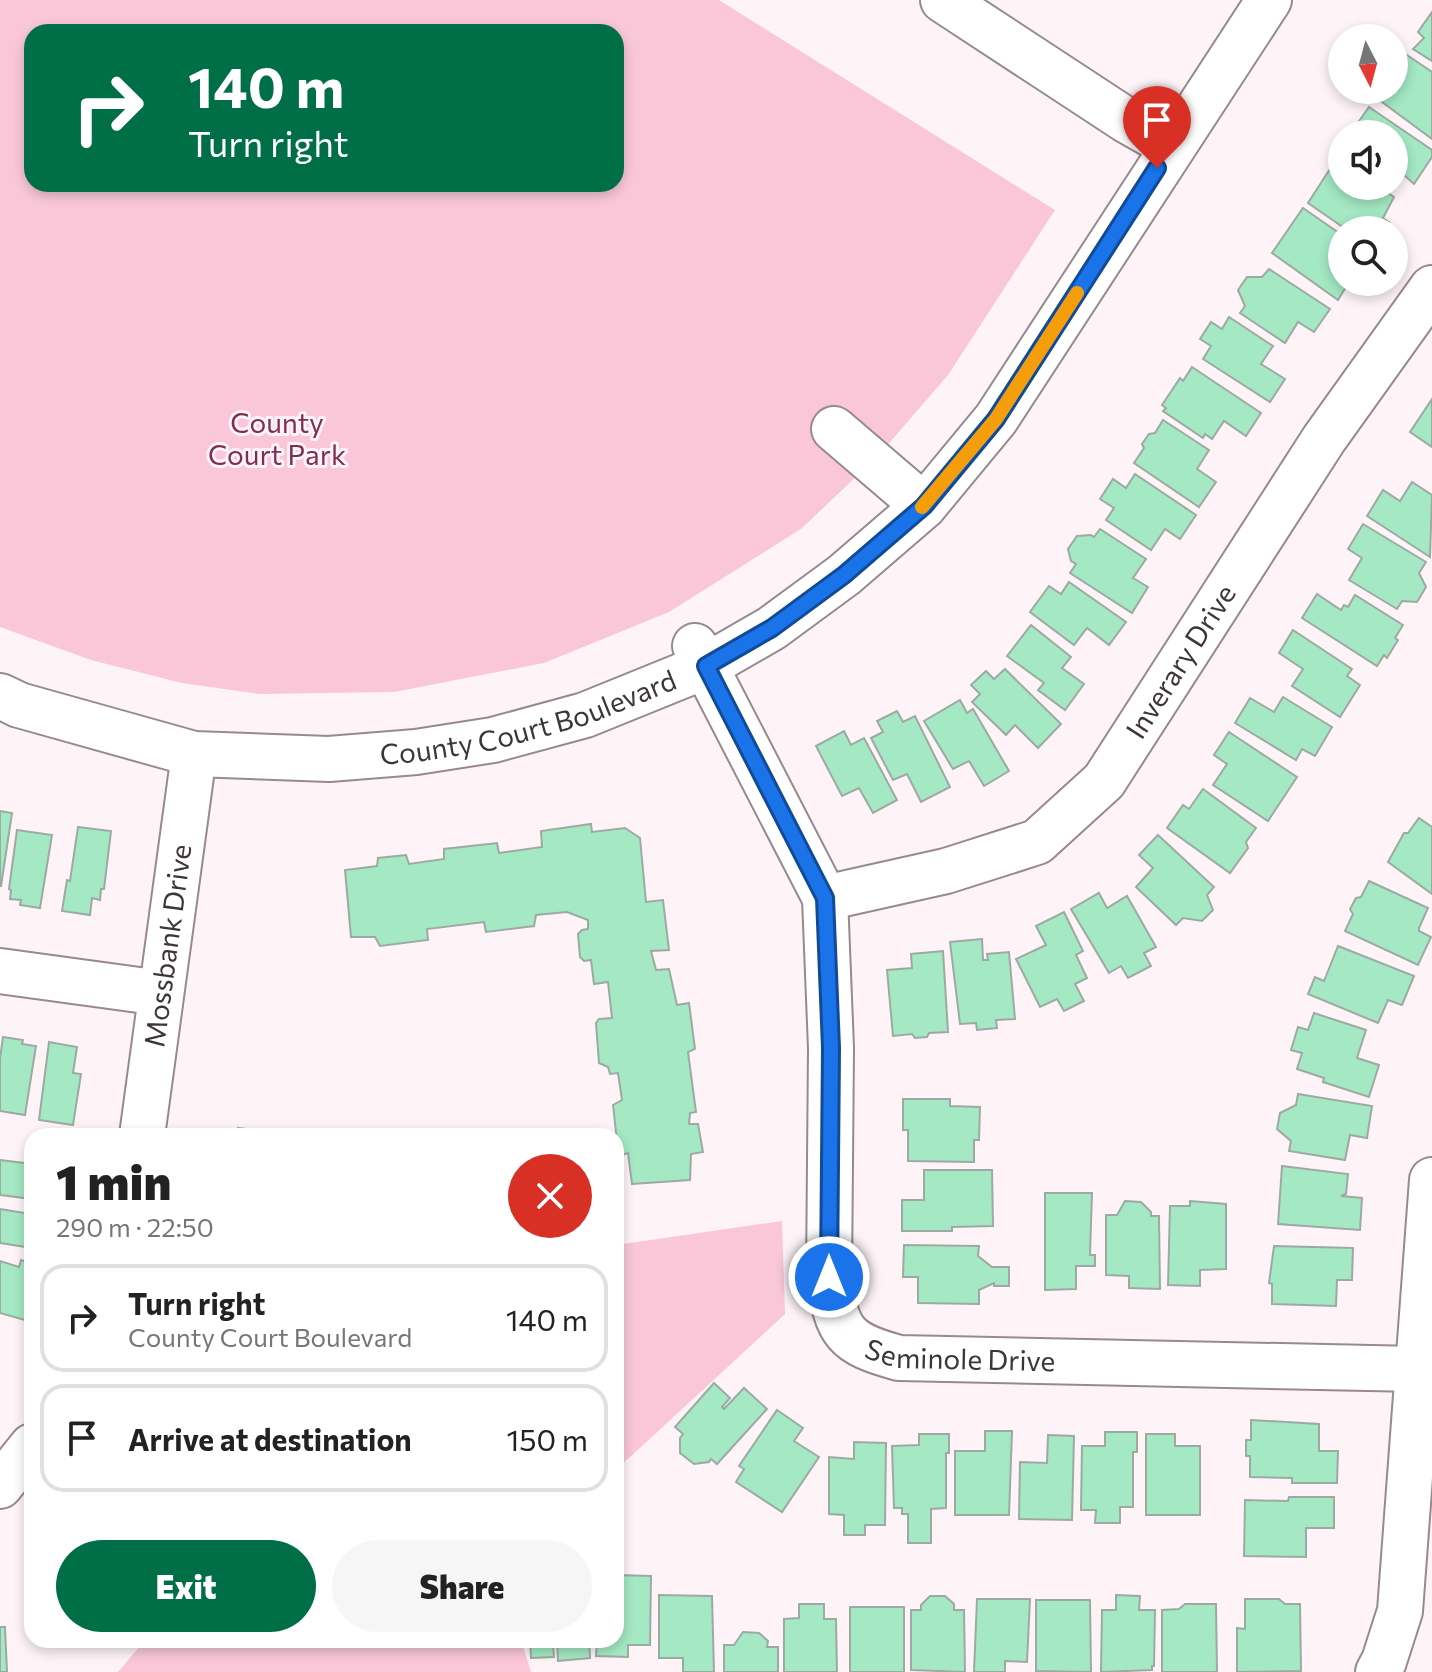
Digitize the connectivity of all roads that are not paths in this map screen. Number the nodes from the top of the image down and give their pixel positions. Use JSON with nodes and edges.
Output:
{"nodes":[{"id":1,"x":943,"y":0,"type":"edge"},
{"id":2,"x":1269,"y":0,"type":"edge"},
{"id":3,"x":1172,"y":146,"type":"junction"},
{"id":4,"x":1432,"y":288,"type":"edge"},
{"id":5,"x":834,"y":429,"type":"dead end"},
{"id":6,"x":924,"y":506,"type":"junction"},
{"id":7,"x":701,"y":656,"type":"junction"},
{"id":8,"x":0,"y":696,"type":"edge"},
{"id":9,"x":194,"y":754,"type":"junction"},
{"id":10,"x":825,"y":898,"type":"junction"},
{"id":11,"x":0,"y":971,"type":"edge"},
{"id":12,"x":161,"y":993,"type":"junction"},
{"id":13,"x":143,"y":1128,"type":"edge"},
{"id":14,"x":1432,"y":1180,"type":"edge"},
{"id":15,"x":1417,"y":1369,"type":"junction"},
{"id":16,"x":24,"y":1456,"type":"edge"},
{"id":17,"x":0,"y":1486,"type":"edge"},
{"id":18,"x":1378,"y":1672,"type":"edge"}],
"edges":[{"from":1,"to":3,"type":"street"},
{"from":2,"to":3,"type":"street","name":"County Court Boulevard"},
{"from":3,"to":6,"type":"street","name":"County Court Boulevard"},
{"from":4,"to":10,"type":"street","name":"Inverary Drive"},
{"from":5,"to":6,"type":"street"},
{"from":6,"to":7,"type":"street","name":"County Court Boulevard"},
{"from":7,"to":9,"type":"street","name":"County Court Boulevard"},
{"from":7,"to":10,"type":"street","name":"Seminole Drive"},
{"from":8,"to":9,"type":"street","name":"County Court Boulevard"},
{"from":9,"to":12,"type":"street","name":"Mossbank Drive"},
{"from":10,"to":15,"type":"street","name":"Seminole Drive"},
{"from":11,"to":12,"type":"street"},
{"from":12,"to":13,"type":"street","name":"Mossbank Drive"},
{"from":14,"to":15,"type":"street"},
{"from":15,"to":18,"type":"street"},
{"from":16,"to":17,"type":"street"}]}
